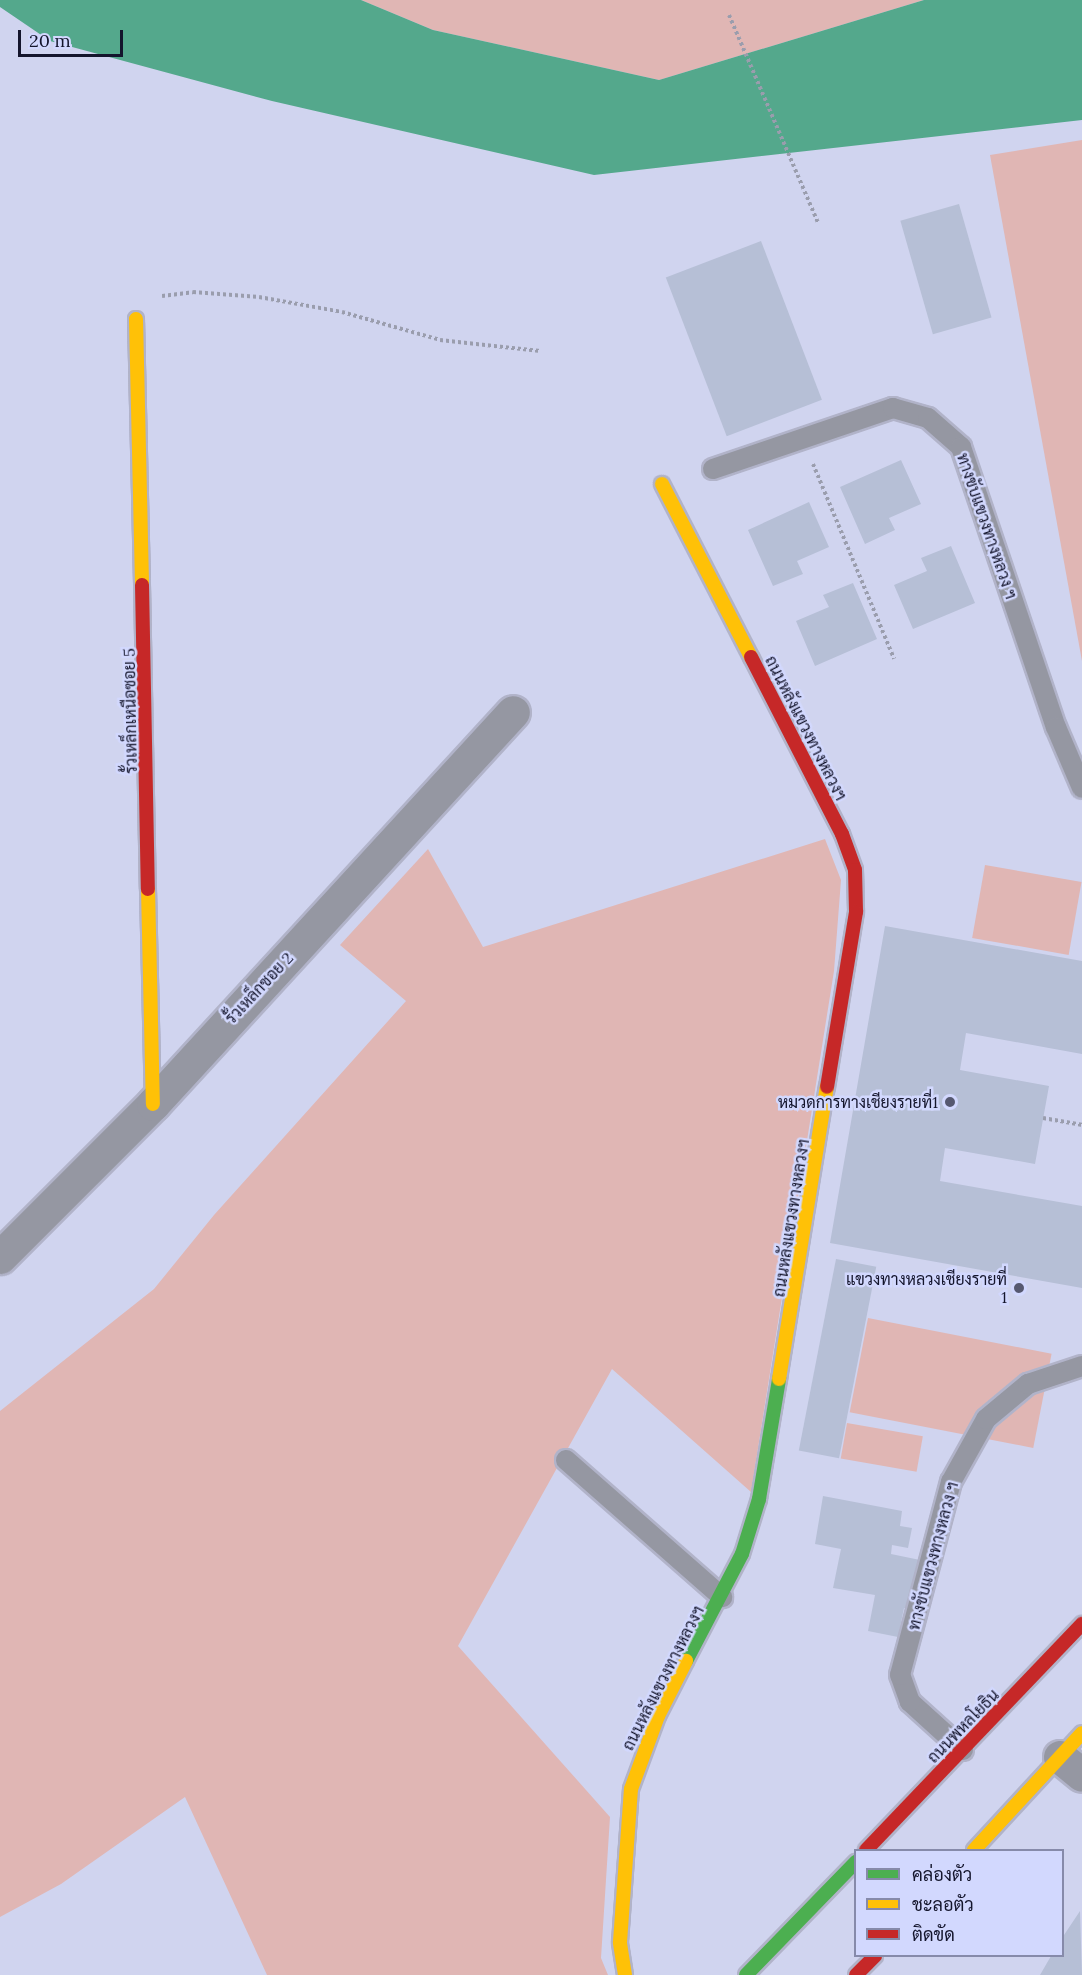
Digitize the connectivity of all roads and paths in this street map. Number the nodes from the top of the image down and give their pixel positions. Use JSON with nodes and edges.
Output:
{"nodes":[{"id":1,"x":729,"y":15,"type":"dead end"},
{"id":2,"x":818,"y":223,"type":"dead end"},
{"id":3,"x":136,"y":319,"type":"joint"},
{"id":4,"x":540,"y":351,"type":"dead end"},
{"id":5,"x":802,"y":438,"type":"junction"},
{"id":6,"x":713,"y":469,"type":"dead end"},
{"id":7,"x":662,"y":484,"type":"dead end"},
{"id":8,"x":894,"y":659,"type":"dead end"},
{"id":9,"x":513,"y":712,"type":"dead end"},
{"id":10,"x":1082,"y":788,"type":"edge"},
{"id":11,"x":153,"y":1104,"type":"junction"},
{"id":12,"x":1043,"y":1118,"type":"dead end"},
{"id":13,"x":1082,"y":1125,"type":"edge"},
{"id":14,"x":0,"y":1257,"type":"edge"},
{"id":15,"x":1082,"y":1366,"type":"edge"},
{"id":16,"x":566,"y":1460,"type":"dead end"},
{"id":17,"x":722,"y":1597,"type":"junction"},
{"id":18,"x":1082,"y":1624,"type":"edge"},
{"id":19,"x":1082,"y":1733,"type":"edge"},
{"id":20,"x":963,"y":1750,"type":"junction"},
{"id":21,"x":1071,"y":1766,"type":"edge"},
{"id":22,"x":868,"y":1849,"type":"edge"},
{"id":23,"x":976,"y":1849,"type":"edge"},
{"id":24,"x":854,"y":1863,"type":"edge"},
{"id":25,"x":875,"y":1957,"type":"edge"},
{"id":26,"x":625,"y":1975,"type":"edge"},
{"id":27,"x":746,"y":1975,"type":"edge"},
{"id":28,"x":856,"y":1975,"type":"edge"}],
"edges":[{"from":1,"to":2,"type":"path"},
{"from":3,"to":4,"type":"path"},
{"from":3,"to":11,"type":"street","name":"รั้วเหล็กเหนือซอย 5"},
{"from":5,"to":6,"type":"lane","name":"ทางขับแขวงทางหลวง ฯ"},
{"from":5,"to":8,"type":"path"},
{"from":5,"to":10,"type":"lane","name":"ทางขับแขวงทางหลวง ฯ"},
{"from":7,"to":17,"type":"street","name":"ถนนหลังแขวงทางหลวงฯ"},
{"from":9,"to":11,"type":"street","name":"รั้วเหล็กซอย 2"},
{"from":11,"to":14,"type":"street","name":"รั้วเหล็กซอย 2"},
{"from":12,"to":13,"type":"path"},
{"from":15,"to":20,"type":"lane","name":"ทางขับแขวงทางหลวง ฯ"},
{"from":16,"to":17,"type":"lane"},
{"from":17,"to":26,"type":"street","name":"ถนนหลังแขวงทางหลวงฯ"},
{"from":18,"to":20,"type":"street","name":"ถนนพหลโยธิน"},
{"from":19,"to":21,"type":"street"},
{"from":20,"to":22,"type":"street","name":"ถนนพหลโยธิน"},
{"from":21,"to":23,"type":"street"},
{"from":24,"to":27,"type":"street"},
{"from":25,"to":28,"type":"street"}]}
